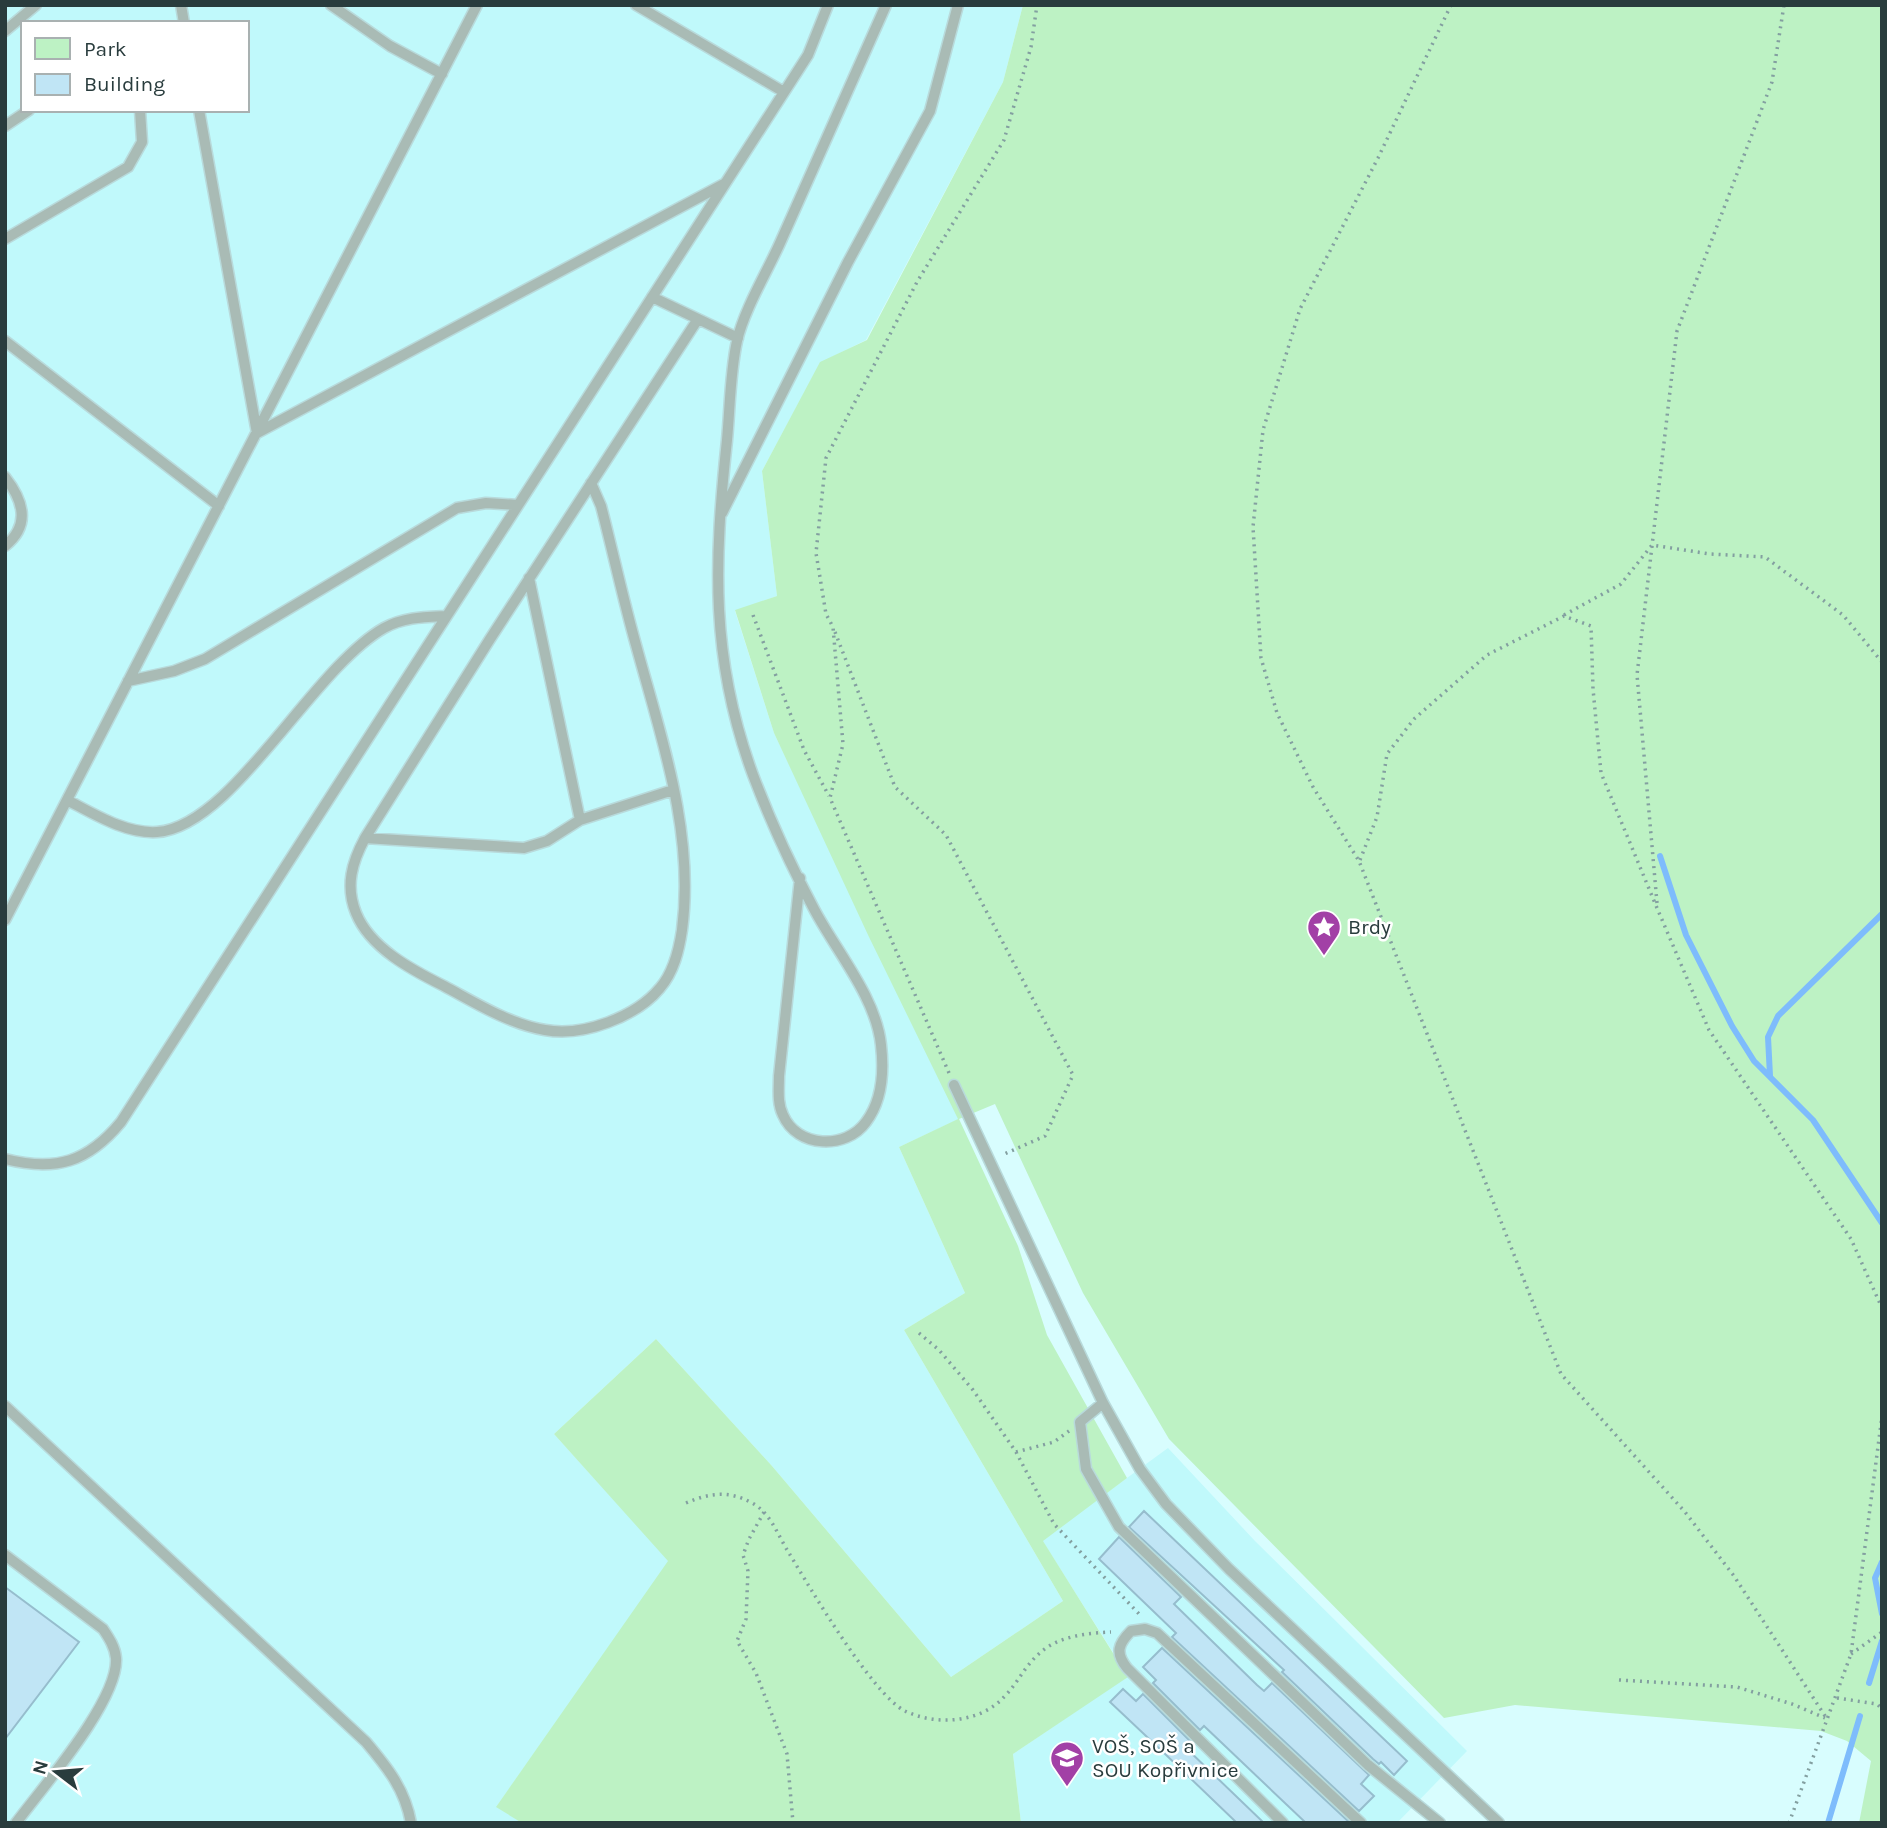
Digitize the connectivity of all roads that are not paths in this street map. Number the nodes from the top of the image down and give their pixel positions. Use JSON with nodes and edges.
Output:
{"nodes":[{"id":1,"x":36,"y":5,"type":"edge"},
{"id":2,"x":331,"y":5,"type":"edge"},
{"id":3,"x":477,"y":5,"type":"edge"},
{"id":4,"x":636,"y":5,"type":"edge"},
{"id":5,"x":828,"y":5,"type":"edge"},
{"id":6,"x":886,"y":5,"type":"edge"},
{"id":7,"x":958,"y":5,"type":"edge"},
{"id":8,"x":5,"y":31,"type":"edge"},
{"id":9,"x":442,"y":74,"type":"junction"},
{"id":10,"x":784,"y":92,"type":"junction"},
{"id":11,"x":26,"y":112,"type":"edge"},
{"id":12,"x":140,"y":112,"type":"edge"},
{"id":13,"x":200,"y":112,"type":"edge"},
{"id":14,"x":5,"y":126,"type":"edge"},
{"id":15,"x":725,"y":184,"type":"junction"},
{"id":16,"x":5,"y":239,"type":"edge"},
{"id":17,"x":652,"y":297,"type":"junction"},
{"id":18,"x":698,"y":319,"type":"junction"},
{"id":19,"x":738,"y":338,"type":"junction"},
{"id":20,"x":5,"y":341,"type":"edge"},
{"id":21,"x":257,"y":433,"type":"junction"},
{"id":22,"x":5,"y":477,"type":"edge"},
{"id":23,"x":591,"y":482,"type":"junction"},
{"id":24,"x":518,"y":505,"type":"junction"},
{"id":25,"x":219,"y":506,"type":"junction"},
{"id":26,"x":718,"y":519,"type":"junction"},
{"id":27,"x":5,"y":546,"type":"edge"},
{"id":28,"x":529,"y":578,"type":"junction"},
{"id":29,"x":446,"y":616,"type":"junction"},
{"id":30,"x":128,"y":681,"type":"junction"},
{"id":31,"x":673,"y":790,"type":"junction"},
{"id":32,"x":67,"y":800,"type":"junction"},
{"id":33,"x":580,"y":820,"type":"junction"},
{"id":34,"x":365,"y":838,"type":"junction"},
{"id":35,"x":800,"y":878,"type":"junction"},
{"id":36,"x":5,"y":920,"type":"edge"},
{"id":37,"x":954,"y":1084,"type":"road end"},
{"id":38,"x":5,"y":1158,"type":"edge"},
{"id":39,"x":1103,"y":1403,"type":"junction"},
{"id":40,"x":5,"y":1406,"type":"edge"},
{"id":41,"x":5,"y":1555,"type":"edge"},
{"id":42,"x":16,"y":1823,"type":"edge"},
{"id":43,"x":411,"y":1823,"type":"edge"},
{"id":44,"x":1283,"y":1823,"type":"edge"},
{"id":45,"x":1361,"y":1823,"type":"edge"},
{"id":46,"x":1440,"y":1823,"type":"edge"},
{"id":47,"x":1499,"y":1823,"type":"edge"}],
"edges":[{"from":1,"to":8,"type":"lane"},
{"from":2,"to":9,"type":"lane"},
{"from":3,"to":9,"type":"lane"},
{"from":4,"to":10,"type":"lane"},
{"from":5,"to":10,"type":"lane"},
{"from":6,"to":19,"type":"lane"},
{"from":7,"to":26,"type":"lane"},
{"from":9,"to":21,"type":"lane"},
{"from":10,"to":15,"type":"lane"},
{"from":11,"to":14,"type":"lane"},
{"from":12,"to":16,"type":"lane"},
{"from":13,"to":21,"type":"lane"},
{"from":15,"to":17,"type":"lane"},
{"from":15,"to":21,"type":"lane"},
{"from":17,"to":18,"type":"lane"},
{"from":17,"to":24,"type":"lane"},
{"from":18,"to":19,"type":"lane"},
{"from":18,"to":23,"type":"lane"},
{"from":19,"to":26,"type":"lane"},
{"from":20,"to":25,"type":"lane"},
{"from":21,"to":25,"type":"lane"},
{"from":22,"to":27,"type":"lane"},
{"from":23,"to":28,"type":"lane"},
{"from":23,"to":31,"type":"lane"},
{"from":24,"to":29,"type":"lane"},
{"from":24,"to":30,"type":"lane"},
{"from":25,"to":30,"type":"lane"},
{"from":26,"to":35,"type":"lane"},
{"from":28,"to":33,"type":"lane"},
{"from":28,"to":34,"type":"lane"},
{"from":29,"to":32,"type":"lane"},
{"from":29,"to":38,"type":"lane"},
{"from":30,"to":32,"type":"lane"},
{"from":31,"to":33,"type":"lane"},
{"from":31,"to":34,"type":"lane"},
{"from":32,"to":36,"type":"lane"},
{"from":33,"to":34,"type":"lane"},
{"from":35,"to":35,"type":"lane"},
{"from":37,"to":39,"type":"lane"},
{"from":39,"to":46,"type":"lane"},
{"from":39,"to":47,"type":"lane"},
{"from":40,"to":43,"type":"lane"},
{"from":41,"to":42,"type":"lane"},
{"from":44,"to":45,"type":"lane"}]}
